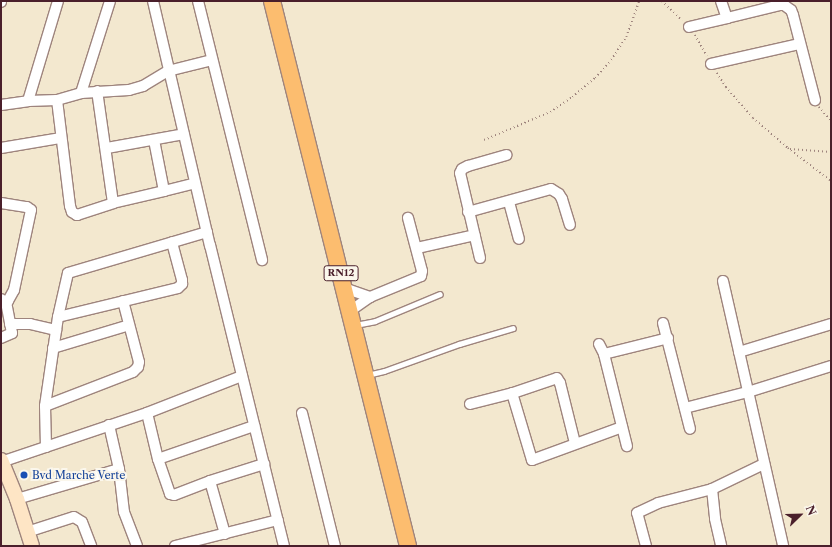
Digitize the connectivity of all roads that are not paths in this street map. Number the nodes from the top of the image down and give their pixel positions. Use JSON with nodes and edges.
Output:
{"nodes":[{"id":1,"x":58,"y":1,"type":"edge"},
{"id":2,"x":110,"y":1,"type":"edge"},
{"id":3,"x":153,"y":1,"type":"edge"},
{"id":4,"x":198,"y":1,"type":"edge"},
{"id":5,"x":272,"y":1,"type":"edge"},
{"id":6,"x":721,"y":1,"type":"edge"},
{"id":7,"x":727,"y":18,"type":"junction"},
{"id":8,"x":689,"y":28,"type":"dead end"},
{"id":9,"x":800,"y":44,"type":"junction"},
{"id":10,"x":212,"y":60,"type":"junction"},
{"id":11,"x":711,"y":64,"type":"road end"},
{"id":12,"x":168,"y":71,"type":"junction"},
{"id":13,"x":97,"y":91,"type":"junction"},
{"id":14,"x":81,"y":92,"type":"junction"},
{"id":15,"x":57,"y":100,"type":"junction"},
{"id":16,"x":815,"y":100,"type":"road end"},
{"id":17,"x":28,"y":101,"type":"junction"},
{"id":18,"x":1,"y":105,"type":"edge"},
{"id":19,"x":184,"y":134,"type":"junction"},
{"id":20,"x":61,"y":138,"type":"junction"},
{"id":21,"x":154,"y":140,"type":"junction"},
{"id":22,"x":1,"y":148,"type":"edge"},
{"id":23,"x":107,"y":148,"type":"junction"},
{"id":24,"x":506,"y":155,"type":"dead end"},
{"id":25,"x":196,"y":183,"type":"junction"},
{"id":26,"x":164,"y":192,"type":"junction"},
{"id":27,"x":509,"y":202,"type":"junction"},
{"id":28,"x":1,"y":203,"type":"edge"},
{"id":29,"x":113,"y":203,"type":"junction"},
{"id":30,"x":468,"y":212,"type":"junction"},
{"id":31,"x":408,"y":218,"type":"dead end"},
{"id":32,"x":570,"y":225,"type":"dead end"},
{"id":33,"x":207,"y":232,"type":"junction"},
{"id":34,"x":475,"y":235,"type":"junction"},
{"id":35,"x":519,"y":239,"type":"dead end"},
{"id":36,"x":172,"y":242,"type":"junction"},
{"id":37,"x":416,"y":248,"type":"junction"},
{"id":38,"x":480,"y":258,"type":"dead end"},
{"id":39,"x":262,"y":260,"type":"dead end"},
{"id":40,"x":723,"y":281,"type":"dead end"},
{"id":41,"x":344,"y":288,"type":"junction"},
{"id":42,"x":440,"y":294,"type":"dead end"},
{"id":43,"x":370,"y":297,"type":"junction"},
{"id":44,"x":3,"y":301,"type":"edge"},
{"id":45,"x":123,"y":301,"type":"junction"},
{"id":46,"x":58,"y":317,"type":"junction"},
{"id":47,"x":352,"y":318,"type":"junction"},
{"id":48,"x":663,"y":323,"type":"dead end"},
{"id":49,"x":10,"y":324,"type":"junction"},
{"id":50,"x":831,"y":324,"type":"edge"},
{"id":51,"x":130,"y":325,"type":"junction"},
{"id":52,"x":514,"y":328,"type":"dead end"},
{"id":53,"x":56,"y":330,"type":"junction"},
{"id":54,"x":1,"y":338,"type":"edge"},
{"id":55,"x":668,"y":338,"type":"junction"},
{"id":56,"x":599,"y":344,"type":"dead end"},
{"id":57,"x":53,"y":348,"type":"junction"},
{"id":58,"x":739,"y":352,"type":"junction"},
{"id":59,"x":604,"y":354,"type":"junction"},
{"id":60,"x":831,"y":366,"type":"edge"},
{"id":61,"x":366,"y":375,"type":"junction"},
{"id":62,"x":242,"y":376,"type":"junction"},
{"id":63,"x":748,"y":392,"type":"junction"},
{"id":64,"x":512,"y":393,"type":"junction"},
{"id":65,"x":470,"y":404,"type":"dead end"},
{"id":66,"x":45,"y":406,"type":"junction"},
{"id":67,"x":685,"y":408,"type":"junction"},
{"id":68,"x":147,"y":413,"type":"junction"},
{"id":69,"x":302,"y":413,"type":"dead end"},
{"id":70,"x":109,"y":425,"type":"junction"},
{"id":71,"x":254,"y":426,"type":"junction"},
{"id":72,"x":622,"y":427,"type":"junction"},
{"id":73,"x":690,"y":429,"type":"dead end"},
{"id":74,"x":576,"y":443,"type":"junction"},
{"id":75,"x":46,"y":446,"type":"junction"},
{"id":76,"x":627,"y":446,"type":"dead end"},
{"id":77,"x":158,"y":459,"type":"junction"},
{"id":78,"x":1,"y":461,"type":"edge"},
{"id":79,"x":264,"y":464,"type":"junction"},
{"id":80,"x":764,"y":464,"type":"junction"},
{"id":81,"x":119,"y":469,"type":"junction"},
{"id":82,"x":210,"y":481,"type":"junction"},
{"id":83,"x":712,"y":489,"type":"junction"},
{"id":84,"x":17,"y":499,"type":"junction"},
{"id":85,"x":278,"y":520,"type":"junction"},
{"id":86,"x":27,"y":532,"type":"junction"},
{"id":87,"x":225,"y":534,"type":"junction"},
{"id":88,"x":202,"y":543,"type":"edge"},
{"id":89,"x":32,"y":546,"type":"edge"},
{"id":90,"x":91,"y":546,"type":"edge"},
{"id":91,"x":137,"y":546,"type":"edge"},
{"id":92,"x":175,"y":546,"type":"edge"},
{"id":93,"x":284,"y":546,"type":"edge"},
{"id":94,"x":335,"y":546,"type":"edge"},
{"id":95,"x":408,"y":546,"type":"edge"},
{"id":96,"x":646,"y":546,"type":"edge"},
{"id":97,"x":721,"y":546,"type":"edge"},
{"id":98,"x":783,"y":546,"type":"edge"}],
"edges":[{"from":1,"to":17,"type":"street"},
{"from":2,"to":14,"type":"street"},
{"from":3,"to":12,"type":"street"},
{"from":4,"to":10,"type":"street"},
{"from":5,"to":41,"type":"main road","number":"RN12"},
{"from":6,"to":7,"type":"street"},
{"from":7,"to":8,"type":"street"},
{"from":7,"to":9,"type":"street"},
{"from":9,"to":11,"type":"street"},
{"from":9,"to":16,"type":"street"},
{"from":10,"to":12,"type":"street"},
{"from":10,"to":39,"type":"street"},
{"from":12,"to":13,"type":"street"},
{"from":12,"to":19,"type":"street"},
{"from":13,"to":14,"type":"street"},
{"from":13,"to":23,"type":"street"},
{"from":14,"to":15,"type":"street"},
{"from":15,"to":17,"type":"street"},
{"from":15,"to":20,"type":"street"},
{"from":17,"to":18,"type":"street"},
{"from":19,"to":21,"type":"street"},
{"from":19,"to":25,"type":"street"},
{"from":20,"to":22,"type":"street"},
{"from":20,"to":29,"type":"street"},
{"from":21,"to":23,"type":"street"},
{"from":21,"to":26,"type":"street"},
{"from":23,"to":29,"type":"street"},
{"from":24,"to":30,"type":"street"},
{"from":25,"to":26,"type":"street"},
{"from":25,"to":33,"type":"street"},
{"from":26,"to":29,"type":"street"},
{"from":27,"to":30,"type":"street"},
{"from":27,"to":32,"type":"street"},
{"from":27,"to":35,"type":"street"},
{"from":28,"to":44,"type":"street"},
{"from":30,"to":34,"type":"street"},
{"from":31,"to":37,"type":"street"},
{"from":33,"to":36,"type":"street"},
{"from":33,"to":62,"type":"street"},
{"from":34,"to":37,"type":"street"},
{"from":34,"to":38,"type":"street"},
{"from":36,"to":45,"type":"street"},
{"from":36,"to":46,"type":"street"},
{"from":37,"to":43,"type":"street"},
{"from":40,"to":58,"type":"street"},
{"from":41,"to":43,"type":"street"},
{"from":41,"to":47,"type":"main road","number":"RN12"},
{"from":42,"to":47,"type":"lane"},
{"from":43,"to":47,"type":"street"},
{"from":44,"to":49,"type":"street"},
{"from":45,"to":46,"type":"street"},
{"from":45,"to":51,"type":"street"},
{"from":46,"to":53,"type":"street"},
{"from":47,"to":61,"type":"main road","number":"RN12"},
{"from":48,"to":55,"type":"street"},
{"from":49,"to":53,"type":"street"},
{"from":49,"to":54,"type":"street"},
{"from":50,"to":58,"type":"street"},
{"from":51,"to":57,"type":"street"},
{"from":51,"to":66,"type":"street"},
{"from":52,"to":61,"type":"lane"},
{"from":53,"to":57,"type":"street"},
{"from":55,"to":59,"type":"street"},
{"from":55,"to":67,"type":"street"},
{"from":56,"to":59,"type":"street"},
{"from":57,"to":66,"type":"street"},
{"from":58,"to":63,"type":"street"},
{"from":59,"to":72,"type":"street"},
{"from":60,"to":63,"type":"street"},
{"from":61,"to":95,"type":"main road","number":"RN12"},
{"from":62,"to":68,"type":"street"},
{"from":62,"to":71,"type":"street"},
{"from":63,"to":67,"type":"street"},
{"from":63,"to":80,"type":"street"},
{"from":64,"to":65,"type":"street"},
{"from":64,"to":74,"type":"street"},
{"from":64,"to":74,"type":"street"},
{"from":66,"to":75,"type":"street"},
{"from":67,"to":73,"type":"street"},
{"from":68,"to":70,"type":"street"},
{"from":68,"to":77,"type":"street"},
{"from":69,"to":94,"type":"street"},
{"from":70,"to":75,"type":"street"},
{"from":70,"to":81,"type":"street"},
{"from":71,"to":77,"type":"street"},
{"from":71,"to":79,"type":"street"},
{"from":72,"to":74,"type":"street"},
{"from":72,"to":76,"type":"street"},
{"from":75,"to":78,"type":"street"},
{"from":77,"to":82,"type":"street"},
{"from":78,"to":84,"type":"street"},
{"from":79,"to":82,"type":"street"},
{"from":79,"to":85,"type":"street"},
{"from":80,"to":83,"type":"street"},
{"from":80,"to":98,"type":"street"},
{"from":81,"to":84,"type":"street"},
{"from":81,"to":91,"type":"street"},
{"from":82,"to":87,"type":"street"},
{"from":83,"to":96,"type":"street"},
{"from":83,"to":97,"type":"street"},
{"from":84,"to":86,"type":"street"},
{"from":85,"to":87,"type":"street"},
{"from":85,"to":93,"type":"street"},
{"from":86,"to":89,"type":"street"},
{"from":86,"to":90,"type":"street"},
{"from":87,"to":88,"type":"street"},
{"from":88,"to":92,"type":"street"}]}
